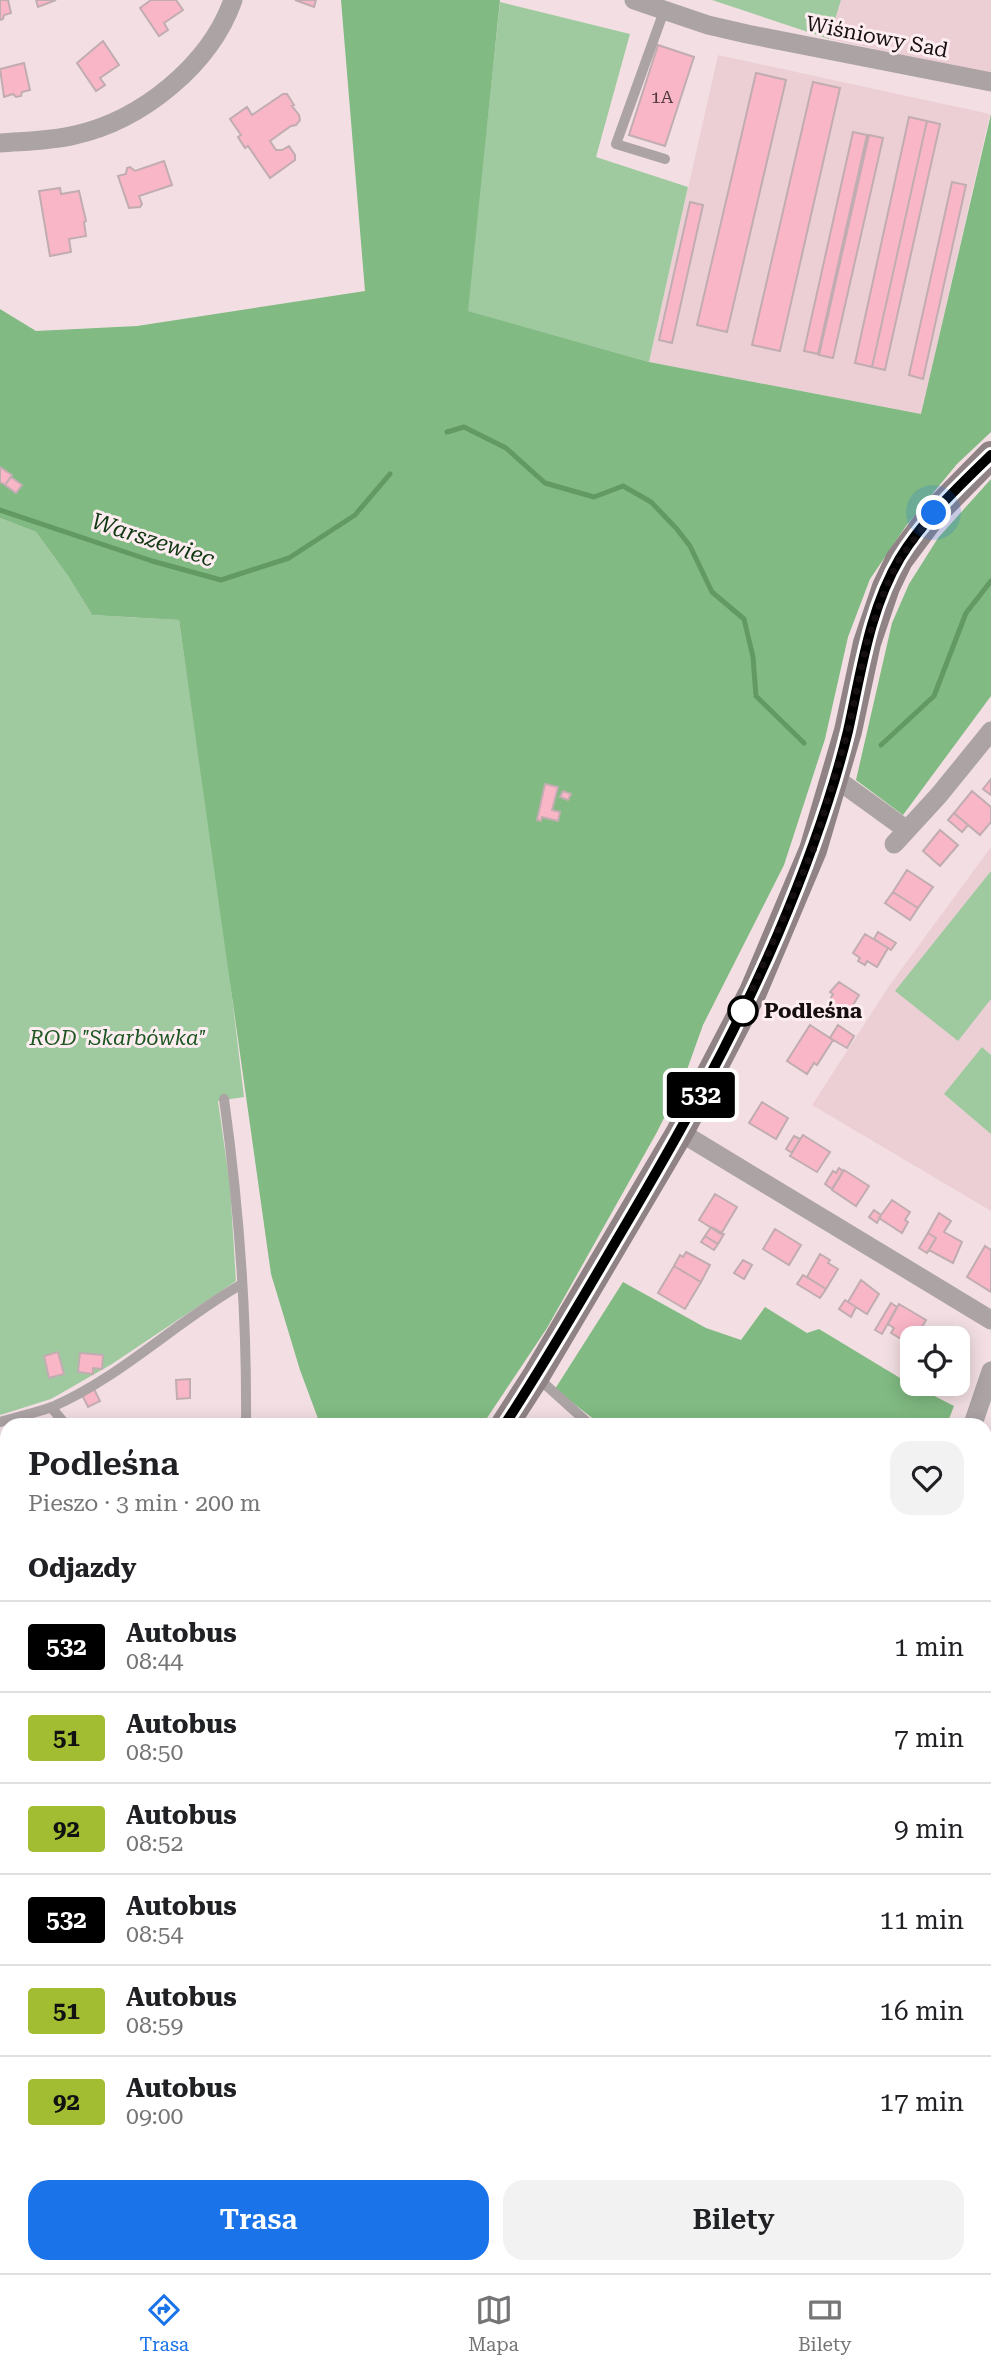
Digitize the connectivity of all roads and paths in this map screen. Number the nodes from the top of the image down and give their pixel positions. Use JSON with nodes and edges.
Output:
{"nodes":[{"id":1,"x":233,"y":0,"type":"edge"},
{"id":2,"x":634,"y":0,"type":"edge"},
{"id":3,"x":664,"y":11,"type":"junction"},
{"id":4,"x":991,"y":82,"type":"edge"},
{"id":5,"x":0,"y":143,"type":"edge"},
{"id":6,"x":665,"y":159,"type":"dead end"},
{"id":7,"x":991,"y":455,"type":"edge"},
{"id":8,"x":991,"y":731,"type":"edge"},
{"id":9,"x":835,"y":778,"type":"junction"},
{"id":10,"x":224,"y":1099,"type":"dead end"},
{"id":11,"x":680,"y":1132,"type":"junction"},
{"id":12,"x":242,"y":1284,"type":"junction"},
{"id":13,"x":991,"y":1320,"type":"edge"},
{"id":14,"x":991,"y":1371,"type":"edge"},
{"id":15,"x":537,"y":1376,"type":"junction"},
{"id":16,"x":51,"y":1407,"type":"junction"},
{"id":17,"x":14,"y":1418,"type":"edge"},
{"id":18,"x":60,"y":1418,"type":"edge"},
{"id":19,"x":246,"y":1418,"type":"edge"},
{"id":20,"x":509,"y":1418,"type":"edge"},
{"id":21,"x":582,"y":1418,"type":"edge"},
{"id":22,"x":975,"y":1418,"type":"edge"}],
"edges":[{"from":1,"to":5,"type":"street"},
{"from":2,"to":3,"type":"street","name":"Wiśniowy Sad"},
{"from":3,"to":4,"type":"street","name":"Wiśniowy Sad"},
{"from":3,"to":6,"type":"lane"},
{"from":7,"to":9,"type":"street"},
{"from":8,"to":9,"type":"street"},
{"from":9,"to":11,"type":"street"},
{"from":10,"to":12,"type":"lane"},
{"from":11,"to":13,"type":"street"},
{"from":11,"to":15,"type":"street"},
{"from":12,"to":16,"type":"lane"},
{"from":12,"to":19,"type":"lane"},
{"from":14,"to":22,"type":"street"},
{"from":15,"to":20,"type":"street"},
{"from":15,"to":21,"type":"lane"},
{"from":16,"to":17,"type":"lane"},
{"from":16,"to":18,"type":"lane"}]}
